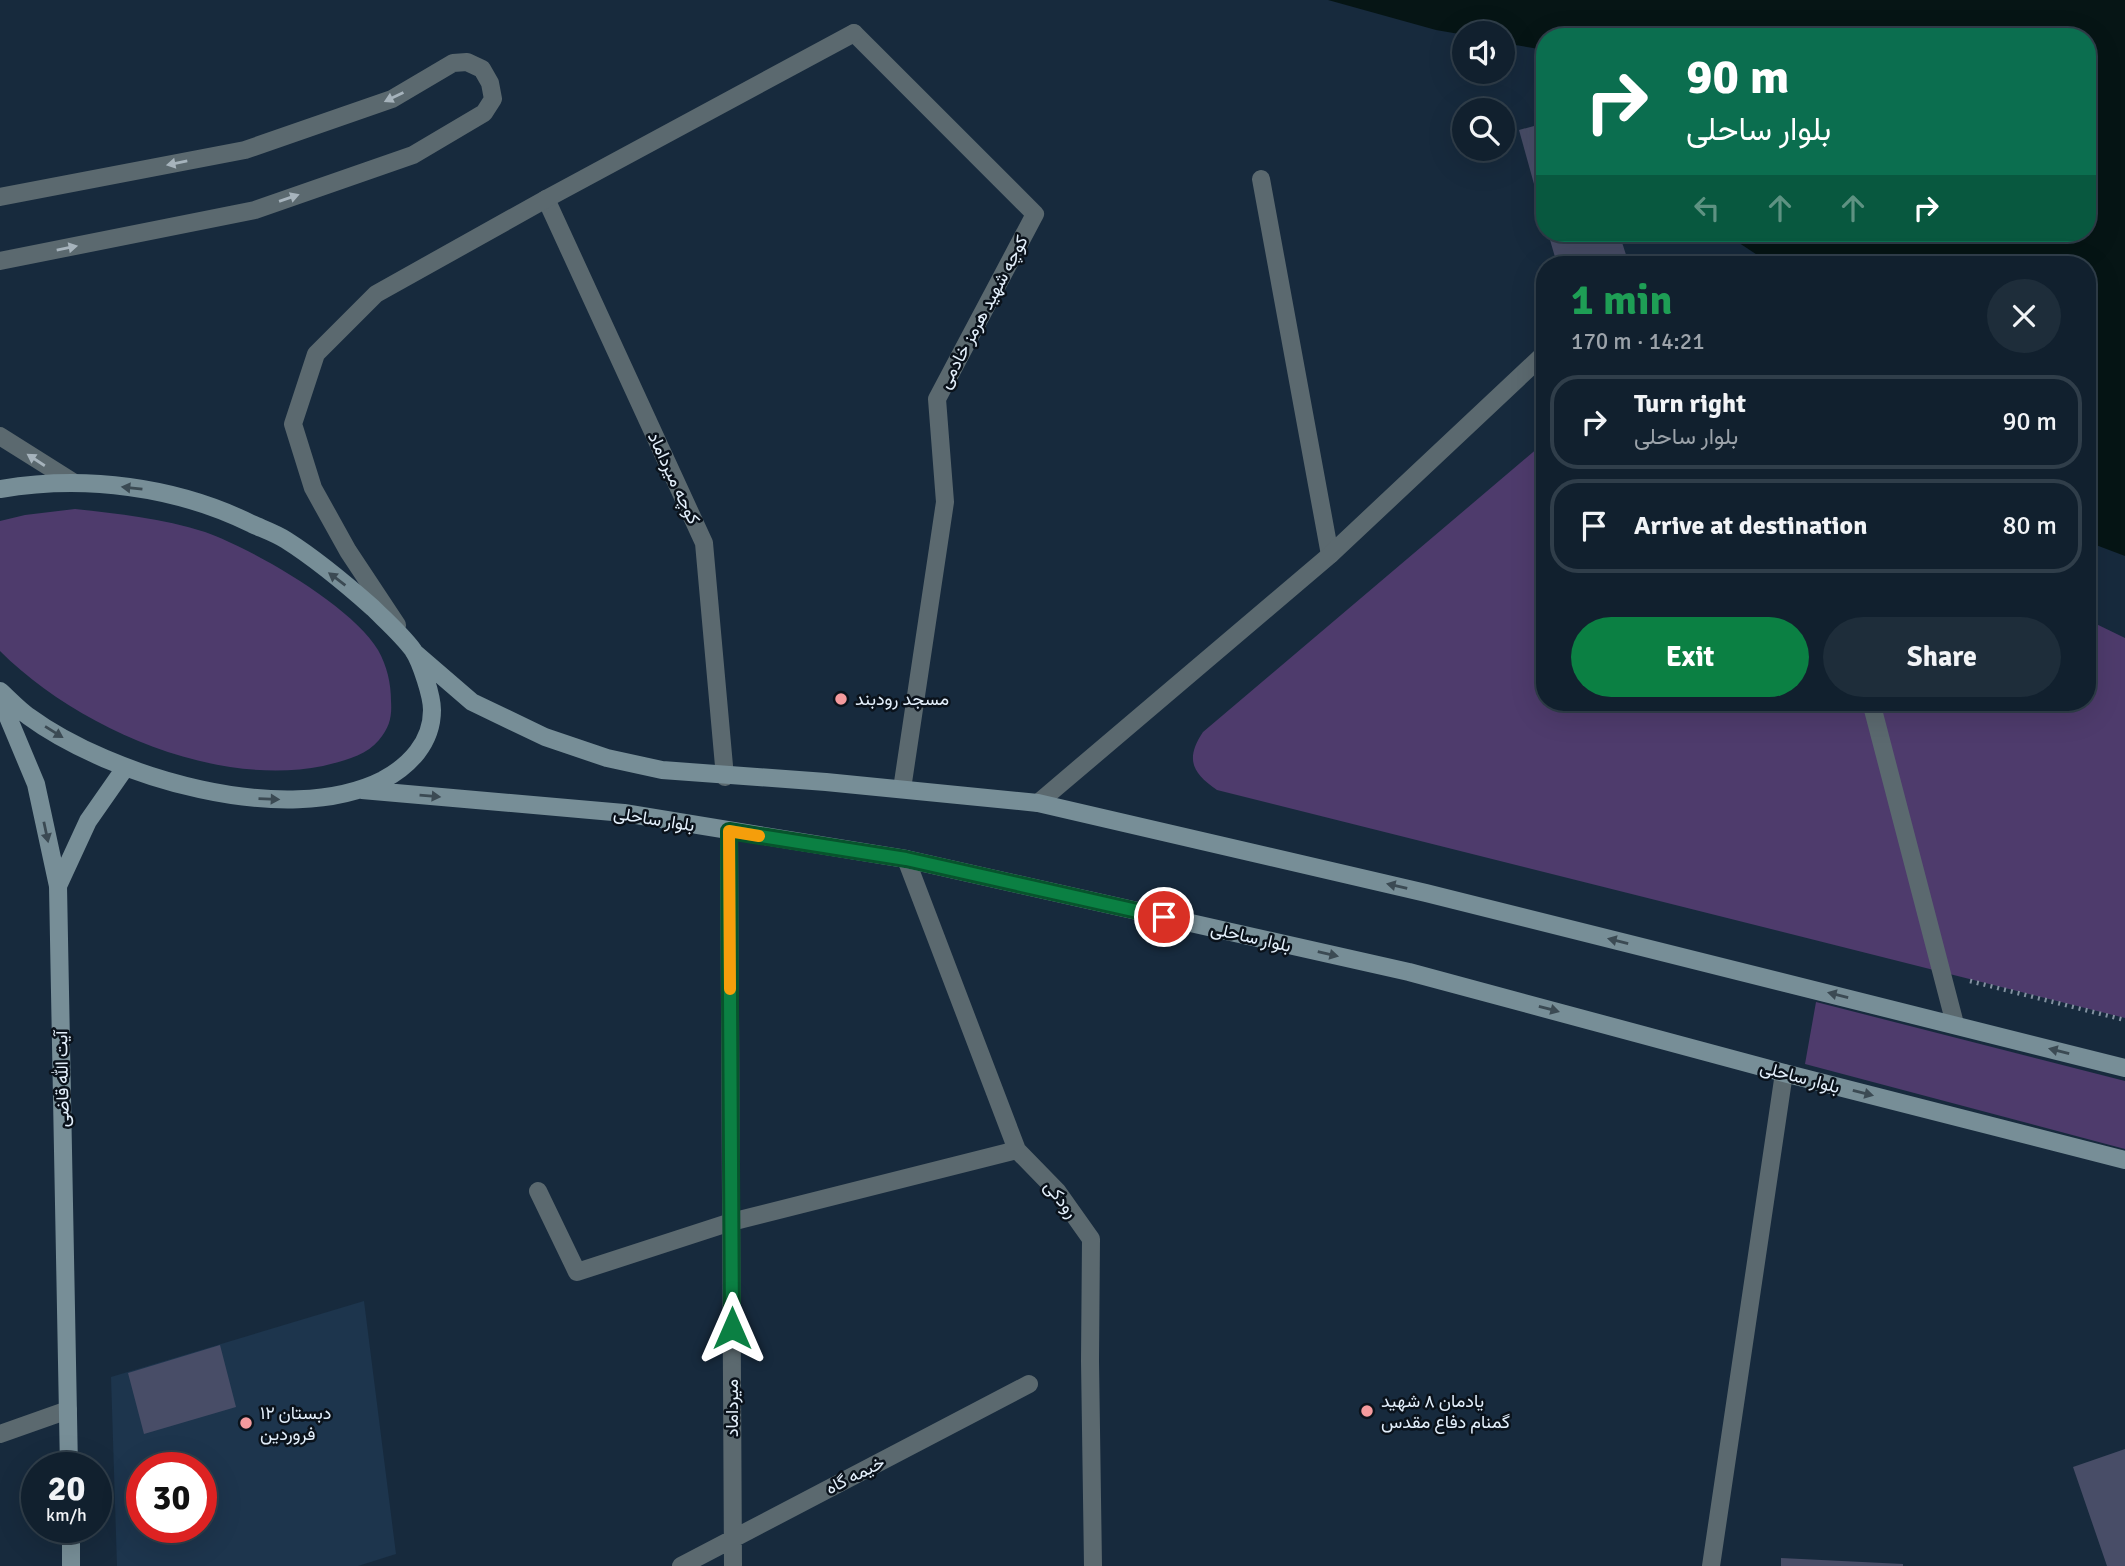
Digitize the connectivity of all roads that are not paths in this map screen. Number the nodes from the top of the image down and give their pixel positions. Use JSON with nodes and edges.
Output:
{"nodes":[{"id":1,"x":1261,"y":179,"type":"dead end"},
{"id":2,"x":0,"y":197,"type":"edge"},
{"id":3,"x":545,"y":200,"type":"junction"},
{"id":4,"x":0,"y":261,"type":"edge"},
{"id":5,"x":1536,"y":361,"type":"edge"},
{"id":6,"x":0,"y":436,"type":"edge"},
{"id":7,"x":73,"y":482,"type":"junction"},
{"id":8,"x":0,"y":489,"type":"edge"},
{"id":9,"x":1330,"y":555,"type":"junction"},
{"id":10,"x":414,"y":652,"type":"junction"},
{"id":11,"x":0,"y":691,"type":"edge"},
{"id":12,"x":0,"y":698,"type":"edge"},
{"id":13,"x":1873,"y":711,"type":"edge"},
{"id":14,"x":125,"y":768,"type":"junction"},
{"id":15,"x":725,"y":777,"type":"junction"},
{"id":16,"x":902,"y":789,"type":"junction"},
{"id":17,"x":362,"y":790,"type":"junction"},
{"id":18,"x":1038,"y":803,"type":"junction"},
{"id":19,"x":729,"y":831,"type":"junction"},
{"id":20,"x":906,"y":859,"type":"junction"},
{"id":21,"x":58,"y":886,"type":"junction"},
{"id":22,"x":1955,"y":1024,"type":"junction"},
{"id":23,"x":2125,"y":1068,"type":"edge"},
{"id":24,"x":1784,"y":1073,"type":"junction"},
{"id":25,"x":1017,"y":1150,"type":"junction"},
{"id":26,"x":2125,"y":1160,"type":"edge"},
{"id":27,"x":538,"y":1191,"type":"dead end"},
{"id":28,"x":731,"y":1222,"type":"junction"},
{"id":29,"x":1029,"y":1384,"type":"dead end"},
{"id":30,"x":68,"y":1410,"type":"junction"},
{"id":31,"x":0,"y":1434,"type":"edge"},
{"id":32,"x":69,"y":1452,"type":"edge"},
{"id":33,"x":733,"y":1538,"type":"junction"},
{"id":34,"x":71,"y":1543,"type":"edge"},
{"id":35,"x":71,"y":1566,"type":"edge"},
{"id":36,"x":681,"y":1566,"type":"edge"},
{"id":37,"x":733,"y":1566,"type":"edge"},
{"id":38,"x":1093,"y":1566,"type":"edge"},
{"id":39,"x":1711,"y":1566,"type":"edge"}],
"edges":[{"from":1,"to":9,"type":"street"},
{"from":4,"to":2,"type":"street","one_way":true},
{"from":3,"to":10,"type":"street"},
{"from":3,"to":15,"type":"street","name":"کوچه میرداماد"},
{"from":3,"to":16,"type":"street","name":"کوچه شهید هرمز خادمی"},
{"from":5,"to":9,"type":"street"},
{"from":7,"to":6,"type":"street","one_way":true},
{"from":7,"to":8,"type":"main road"},
{"from":10,"to":7,"type":"main road","one_way":true},
{"from":9,"to":18,"type":"street"},
{"from":10,"to":15,"type":"main road"},
{"from":10,"to":17,"type":"main road"},
{"from":11,"to":14,"type":"main road","one_way":true},
{"from":12,"to":21,"type":"main road","name":"آیت الله قاضی","one_way":true},
{"from":13,"to":22,"type":"street"},
{"from":14,"to":17,"type":"main road","one_way":true},
{"from":14,"to":21,"type":"main road"},
{"from":15,"to":16,"type":"main road"},
{"from":16,"to":18,"type":"main road"},
{"from":17,"to":19,"type":"main road","name":"بلوار ساحلی","one_way":true},
{"from":22,"to":18,"type":"main road","one_way":true},
{"from":19,"to":20,"type":"main road","name":"بلوار ساحلی"},
{"from":19,"to":28,"type":"street","name":"میرداماد"},
{"from":20,"to":24,"type":"main road","name":"بلوار ساحلی","one_way":true},
{"from":20,"to":25,"type":"street","name":"رودکی"},
{"from":21,"to":30,"type":"main road","name":"آیت الله قاضی"},
{"from":23,"to":22,"type":"main road","one_way":true},
{"from":24,"to":26,"type":"main road","name":"بلوار ساحلی","one_way":true},
{"from":24,"to":39,"type":"street"},
{"from":25,"to":28,"type":"street"},
{"from":25,"to":38,"type":"street","name":"رودکی"},
{"from":27,"to":28,"type":"street"},
{"from":28,"to":33,"type":"street","name":"میرداماد"},
{"from":29,"to":33,"type":"street","name":"خیمه گاه"},
{"from":30,"to":31,"type":"street"},
{"from":30,"to":32,"type":"main road","name":"آیت الله قاضی"},
{"from":33,"to":36,"type":"street","name":"خیمه گاه"},
{"from":33,"to":37,"type":"street","name":"میرداماد"},
{"from":34,"to":35,"type":"main road"}]}
